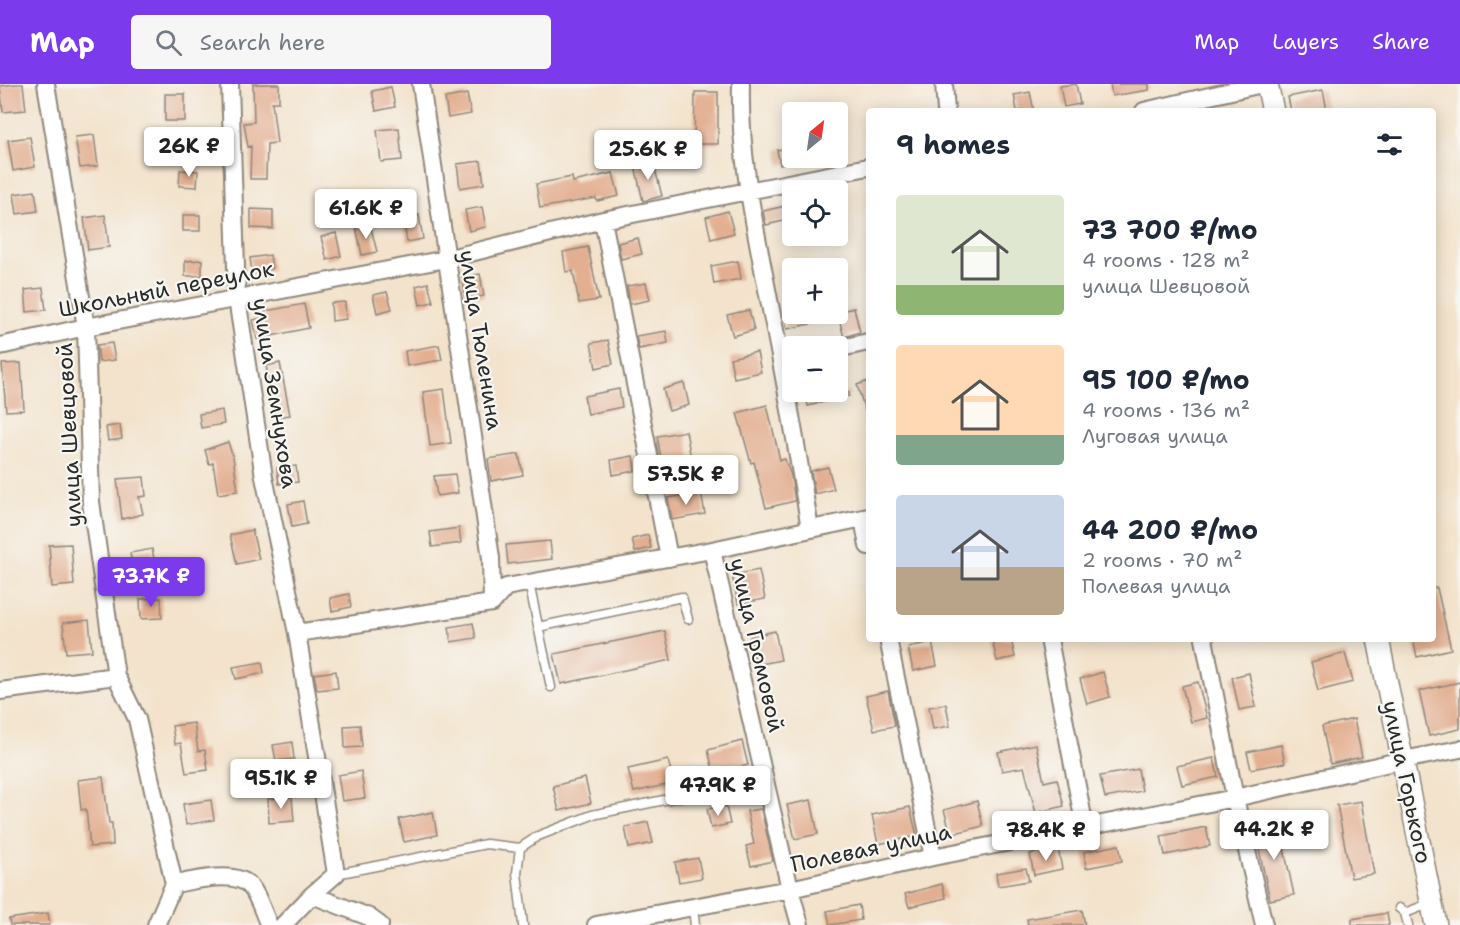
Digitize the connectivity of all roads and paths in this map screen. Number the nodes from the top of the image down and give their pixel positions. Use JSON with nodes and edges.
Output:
{"nodes":[{"id":1,"x":46,"y":84,"type":"edge"},
{"id":2,"x":230,"y":84,"type":"edge"},
{"id":3,"x":421,"y":84,"type":"edge"},
{"id":4,"x":741,"y":84,"type":"edge"},
{"id":5,"x":944,"y":84,"type":"edge"},
{"id":6,"x":1262,"y":84,"type":"edge"},
{"id":7,"x":1268,"y":84,"type":"edge"},
{"id":8,"x":946,"y":108,"type":"edge"},
{"id":9,"x":1157,"y":108,"type":"edge"},
{"id":10,"x":1272,"y":108,"type":"edge"},
{"id":11,"x":866,"y":167,"type":"edge"},
{"id":12,"x":748,"y":191,"type":"junction"},
{"id":13,"x":603,"y":220,"type":"junction"},
{"id":14,"x":446,"y":259,"type":"junction"},
{"id":15,"x":237,"y":298,"type":"junction"},
{"id":16,"x":86,"y":327,"type":"junction"},
{"id":17,"x":782,"y":338,"type":"edge"},
{"id":18,"x":866,"y":342,"type":"edge"},
{"id":19,"x":0,"y":346,"type":"edge"},
{"id":20,"x":848,"y":347,"type":"edge"},
{"id":21,"x":793,"y":402,"type":"edge"},
{"id":22,"x":866,"y":518,"type":"edge"},
{"id":23,"x":810,"y":529,"type":"junction"},
{"id":24,"x":712,"y":550,"type":"junction"},
{"id":25,"x":669,"y":558,"type":"junction"},
{"id":26,"x":529,"y":583,"type":"junction"},
{"id":27,"x":492,"y":603,"type":"junction"},
{"id":28,"x":687,"y":619,"type":"dead end"},
{"id":29,"x":538,"y":627,"type":"junction"},
{"id":30,"x":297,"y":633,"type":"junction"},
{"id":31,"x":889,"y":642,"type":"edge"},
{"id":32,"x":1050,"y":642,"type":"edge"},
{"id":33,"x":1205,"y":642,"type":"edge"},
{"id":34,"x":1379,"y":642,"type":"edge"},
{"id":35,"x":116,"y":676,"type":"junction"},
{"id":36,"x":551,"y":687,"type":"dead end"},
{"id":37,"x":0,"y":691,"type":"edge"},
{"id":38,"x":1460,"y":749,"type":"edge"},
{"id":39,"x":1402,"y":760,"type":"junction"},
{"id":40,"x":765,"y":779,"type":"junction"},
{"id":41,"x":1235,"y":798,"type":"junction"},
{"id":42,"x":1085,"y":828,"type":"junction"},
{"id":43,"x":520,"y":848,"type":"junction"},
{"id":44,"x":933,"y":857,"type":"junction"},
{"id":45,"x":336,"y":874,"type":"junction"},
{"id":46,"x":174,"y":884,"type":"junction"},
{"id":47,"x":790,"y":890,"type":"junction"},
{"id":48,"x":312,"y":895,"type":"junction"},
{"id":49,"x":1432,"y":903,"type":"junction"},
{"id":50,"x":693,"y":908,"type":"junction"},
{"id":51,"x":156,"y":925,"type":"edge"},
{"id":52,"x":269,"y":925,"type":"edge"},
{"id":53,"x":283,"y":925,"type":"edge"},
{"id":54,"x":380,"y":925,"type":"edge"},
{"id":55,"x":523,"y":925,"type":"edge"},
{"id":56,"x":596,"y":925,"type":"edge"},
{"id":57,"x":695,"y":925,"type":"edge"},
{"id":58,"x":800,"y":925,"type":"edge"},
{"id":59,"x":1264,"y":925,"type":"edge"},
{"id":60,"x":1408,"y":925,"type":"edge"},
{"id":61,"x":1436,"y":925,"type":"edge"}],
"edges":[{"from":1,"to":16,"type":"street","name":"улица Шевцовой"},
{"from":2,"to":15,"type":"street","name":"улица Земнухова"},
{"from":3,"to":14,"type":"street","name":"улица Тюленина"},
{"from":4,"to":12,"type":"street"},
{"from":5,"to":8,"type":"street"},
{"from":6,"to":9,"type":"street"},
{"from":7,"to":10,"type":"street"},
{"from":11,"to":12,"type":"street","name":"Школьный переулок"},
{"from":12,"to":13,"type":"street","name":"Школьный переулок"},
{"from":12,"to":17,"type":"street"},
{"from":13,"to":14,"type":"street","name":"Школьный переулок"},
{"from":13,"to":25,"type":"street"},
{"from":14,"to":15,"type":"street","name":"Школьный переулок"},
{"from":14,"to":27,"type":"street","name":"улица Тюленина"},
{"from":15,"to":16,"type":"street","name":"Школьный переулок"},
{"from":15,"to":30,"type":"street","name":"улица Земнухова"},
{"from":16,"to":19,"type":"street","name":"Школьный переулок"},
{"from":16,"to":35,"type":"street","name":"улица Шевцовой"},
{"from":18,"to":20,"type":"street"},
{"from":21,"to":23,"type":"street"},
{"from":22,"to":23,"type":"street"},
{"from":23,"to":24,"type":"street"},
{"from":24,"to":25,"type":"street"},
{"from":24,"to":40,"type":"street","name":"улица Громовой"},
{"from":25,"to":26,"type":"street"},
{"from":26,"to":27,"type":"street"},
{"from":26,"to":29,"type":"lane"},
{"from":27,"to":30,"type":"street"},
{"from":28,"to":29,"type":"lane"},
{"from":29,"to":36,"type":"lane"},
{"from":30,"to":45,"type":"street","name":"улица Земнухова"},
{"from":31,"to":44,"type":"street"},
{"from":32,"to":42,"type":"street"},
{"from":33,"to":41,"type":"street"},
{"from":34,"to":39,"type":"street","name":"улица Горького"},
{"from":35,"to":37,"type":"street"},
{"from":35,"to":46,"type":"street","name":"улица Шевцовой"},
{"from":38,"to":39,"type":"street","name":"Полевая улица"},
{"from":39,"to":41,"type":"street","name":"Полевая улица"},
{"from":39,"to":49,"type":"street","name":"улица Горького"},
{"from":40,"to":43,"type":"lane"},
{"from":40,"to":47,"type":"street","name":"улица Громовой"},
{"from":41,"to":42,"type":"street","name":"Полевая улица"},
{"from":41,"to":59,"type":"street"},
{"from":42,"to":44,"type":"street","name":"Полевая улица"},
{"from":43,"to":45,"type":"lane"},
{"from":43,"to":55,"type":"lane"},
{"from":44,"to":47,"type":"street","name":"Полевая улица"},
{"from":45,"to":48,"type":"street"},
{"from":46,"to":51,"type":"street"},
{"from":46,"to":52,"type":"street"},
{"from":47,"to":50,"type":"street","name":"Полевая улица"},
{"from":47,"to":58,"type":"street","name":"улица Громовой"},
{"from":48,"to":53,"type":"street"},
{"from":48,"to":54,"type":"street"},
{"from":49,"to":60,"type":"lane"},
{"from":49,"to":61,"type":"street","name":"улица Горького"},
{"from":50,"to":56,"type":"street","name":"Полевая улица"},
{"from":50,"to":57,"type":"lane"}]}
